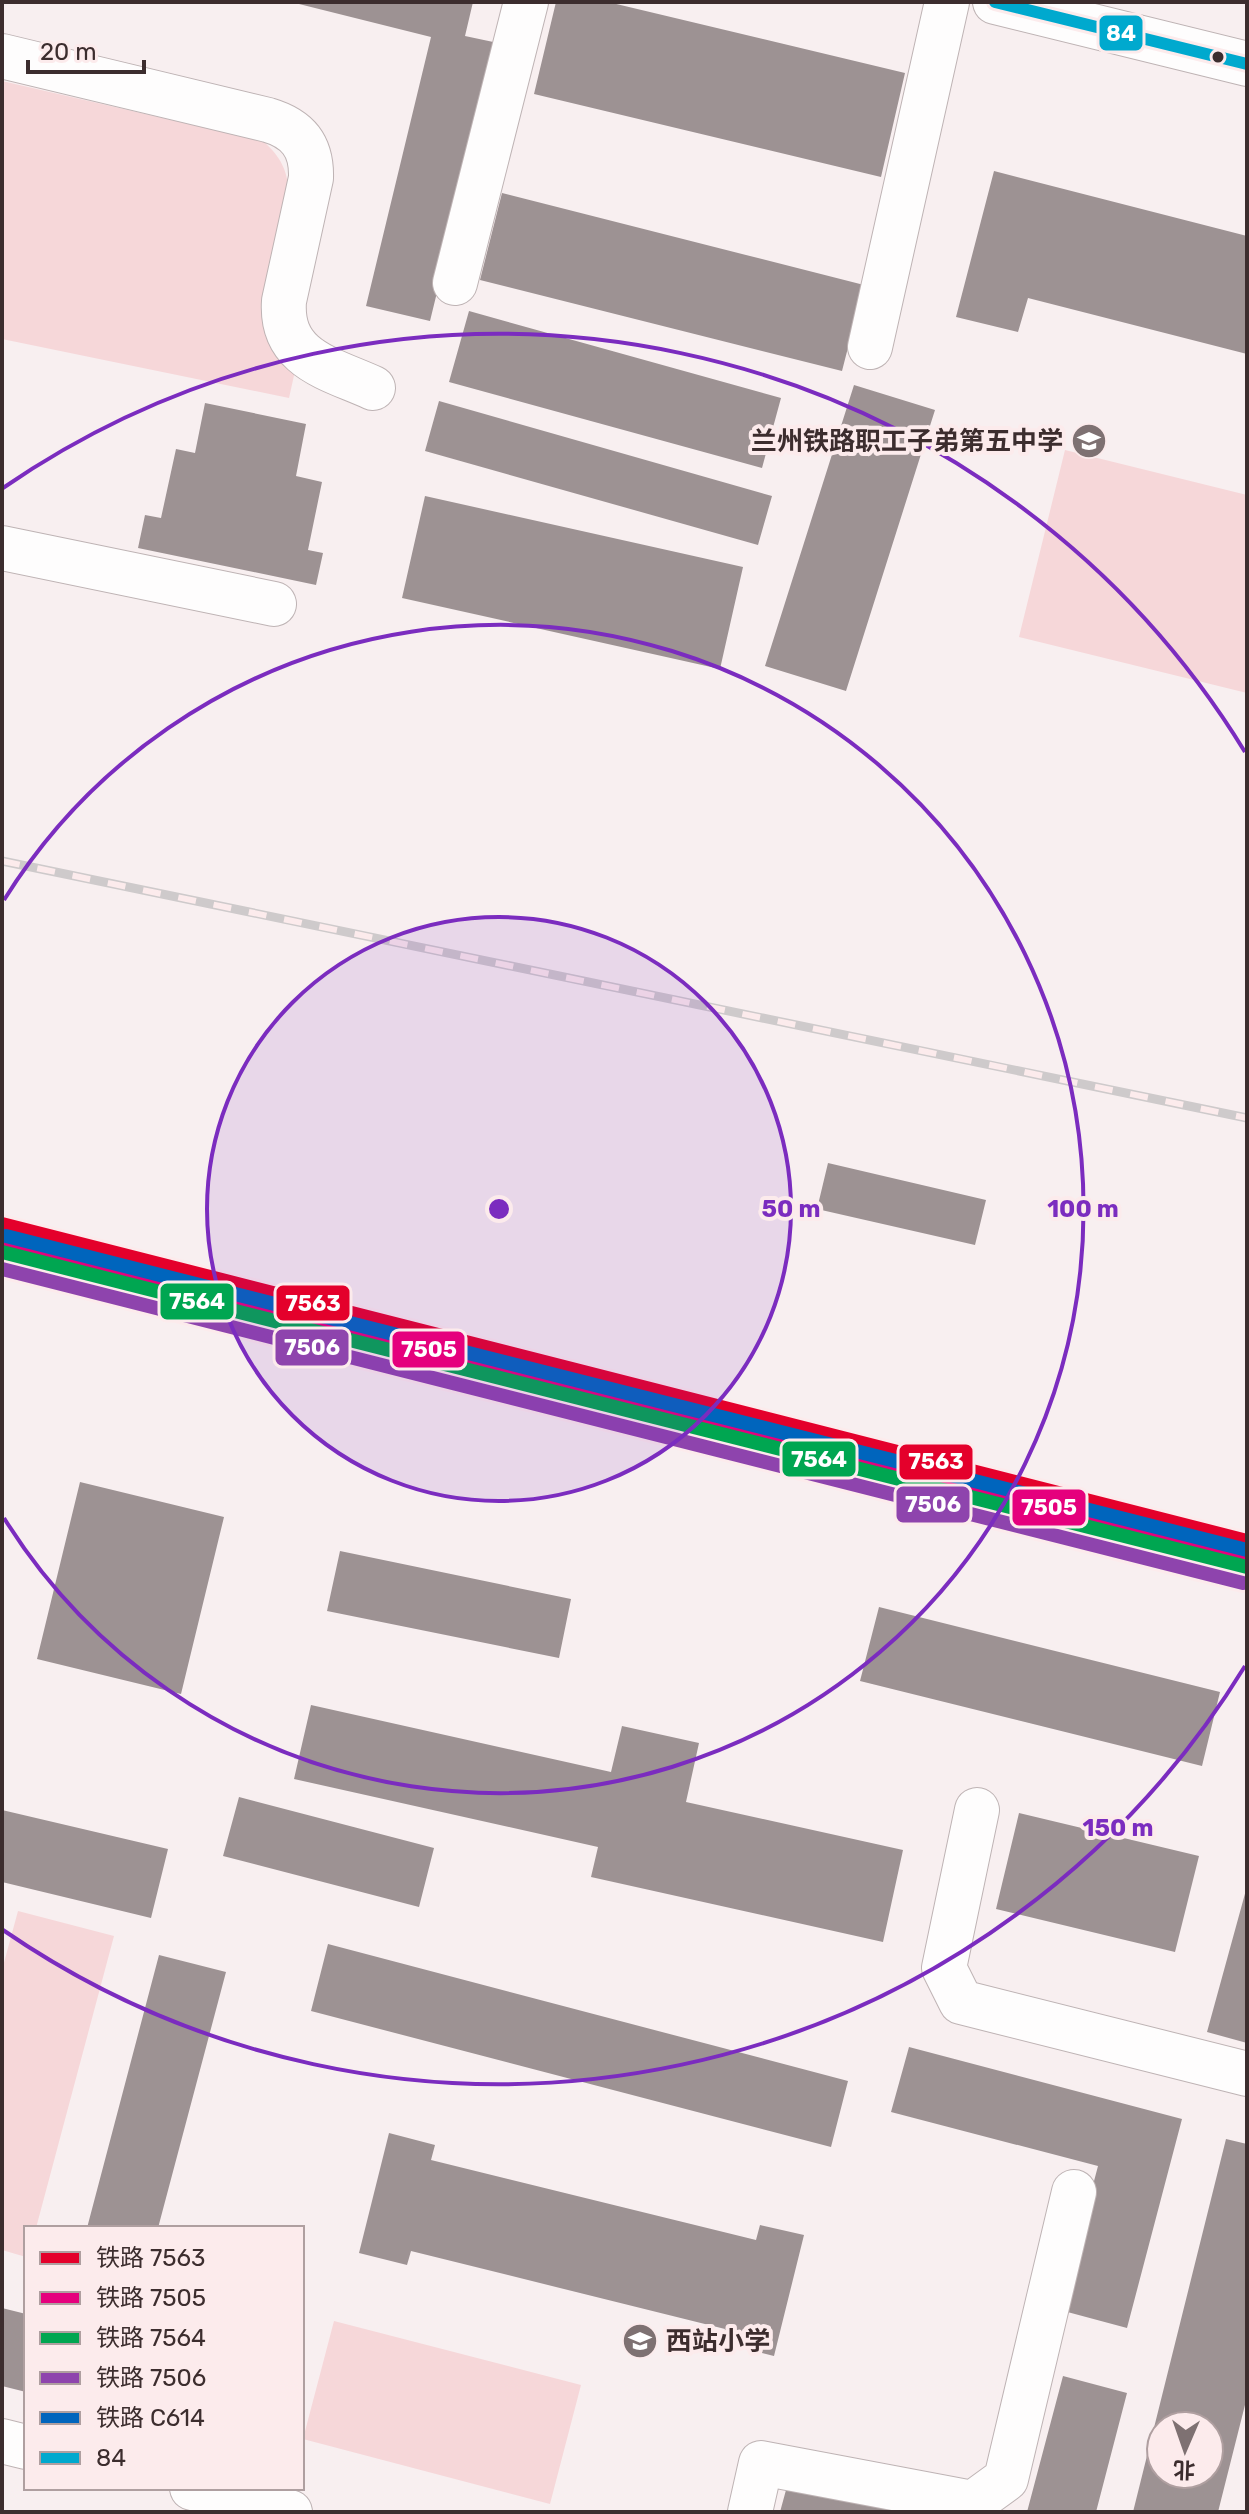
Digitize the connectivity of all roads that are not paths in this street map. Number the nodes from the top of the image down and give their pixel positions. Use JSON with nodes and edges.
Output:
{"nodes":[{"id":1,"x":526,"y":2,"type":"edge"},
{"id":2,"x":947,"y":2,"type":"edge"},
{"id":3,"x":995,"y":2,"type":"edge"},
{"id":4,"x":2,"y":56,"type":"edge"},
{"id":5,"x":1247,"y":64,"type":"edge"},
{"id":6,"x":455,"y":283,"type":"dead end"},
{"id":7,"x":870,"y":347,"type":"dead end"},
{"id":8,"x":373,"y":388,"type":"dead end"},
{"id":9,"x":2,"y":548,"type":"edge"},
{"id":10,"x":274,"y":604,"type":"dead end"},
{"id":11,"x":977,"y":1810,"type":"dead end"},
{"id":12,"x":1247,"y":2074,"type":"edge"},
{"id":13,"x":1074,"y":2192,"type":"dead end"},
{"id":14,"x":2,"y":2441,"type":"edge"},
{"id":15,"x":24,"y":2446,"type":"edge"},
{"id":16,"x":200,"y":2490,"type":"edge"},
{"id":17,"x":290,"y":2512,"type":"edge"},
{"id":18,"x":750,"y":2512,"type":"edge"}],
"edges":[{"from":1,"to":6,"type":"main road"},
{"from":2,"to":7,"type":"main road"},
{"from":3,"to":5,"type":"main road"},
{"from":4,"to":8,"type":"main road"},
{"from":9,"to":10,"type":"main road"},
{"from":11,"to":12,"type":"main road"},
{"from":13,"to":18,"type":"main road"},
{"from":14,"to":15,"type":"main road"},
{"from":16,"to":17,"type":"main road"}]}
